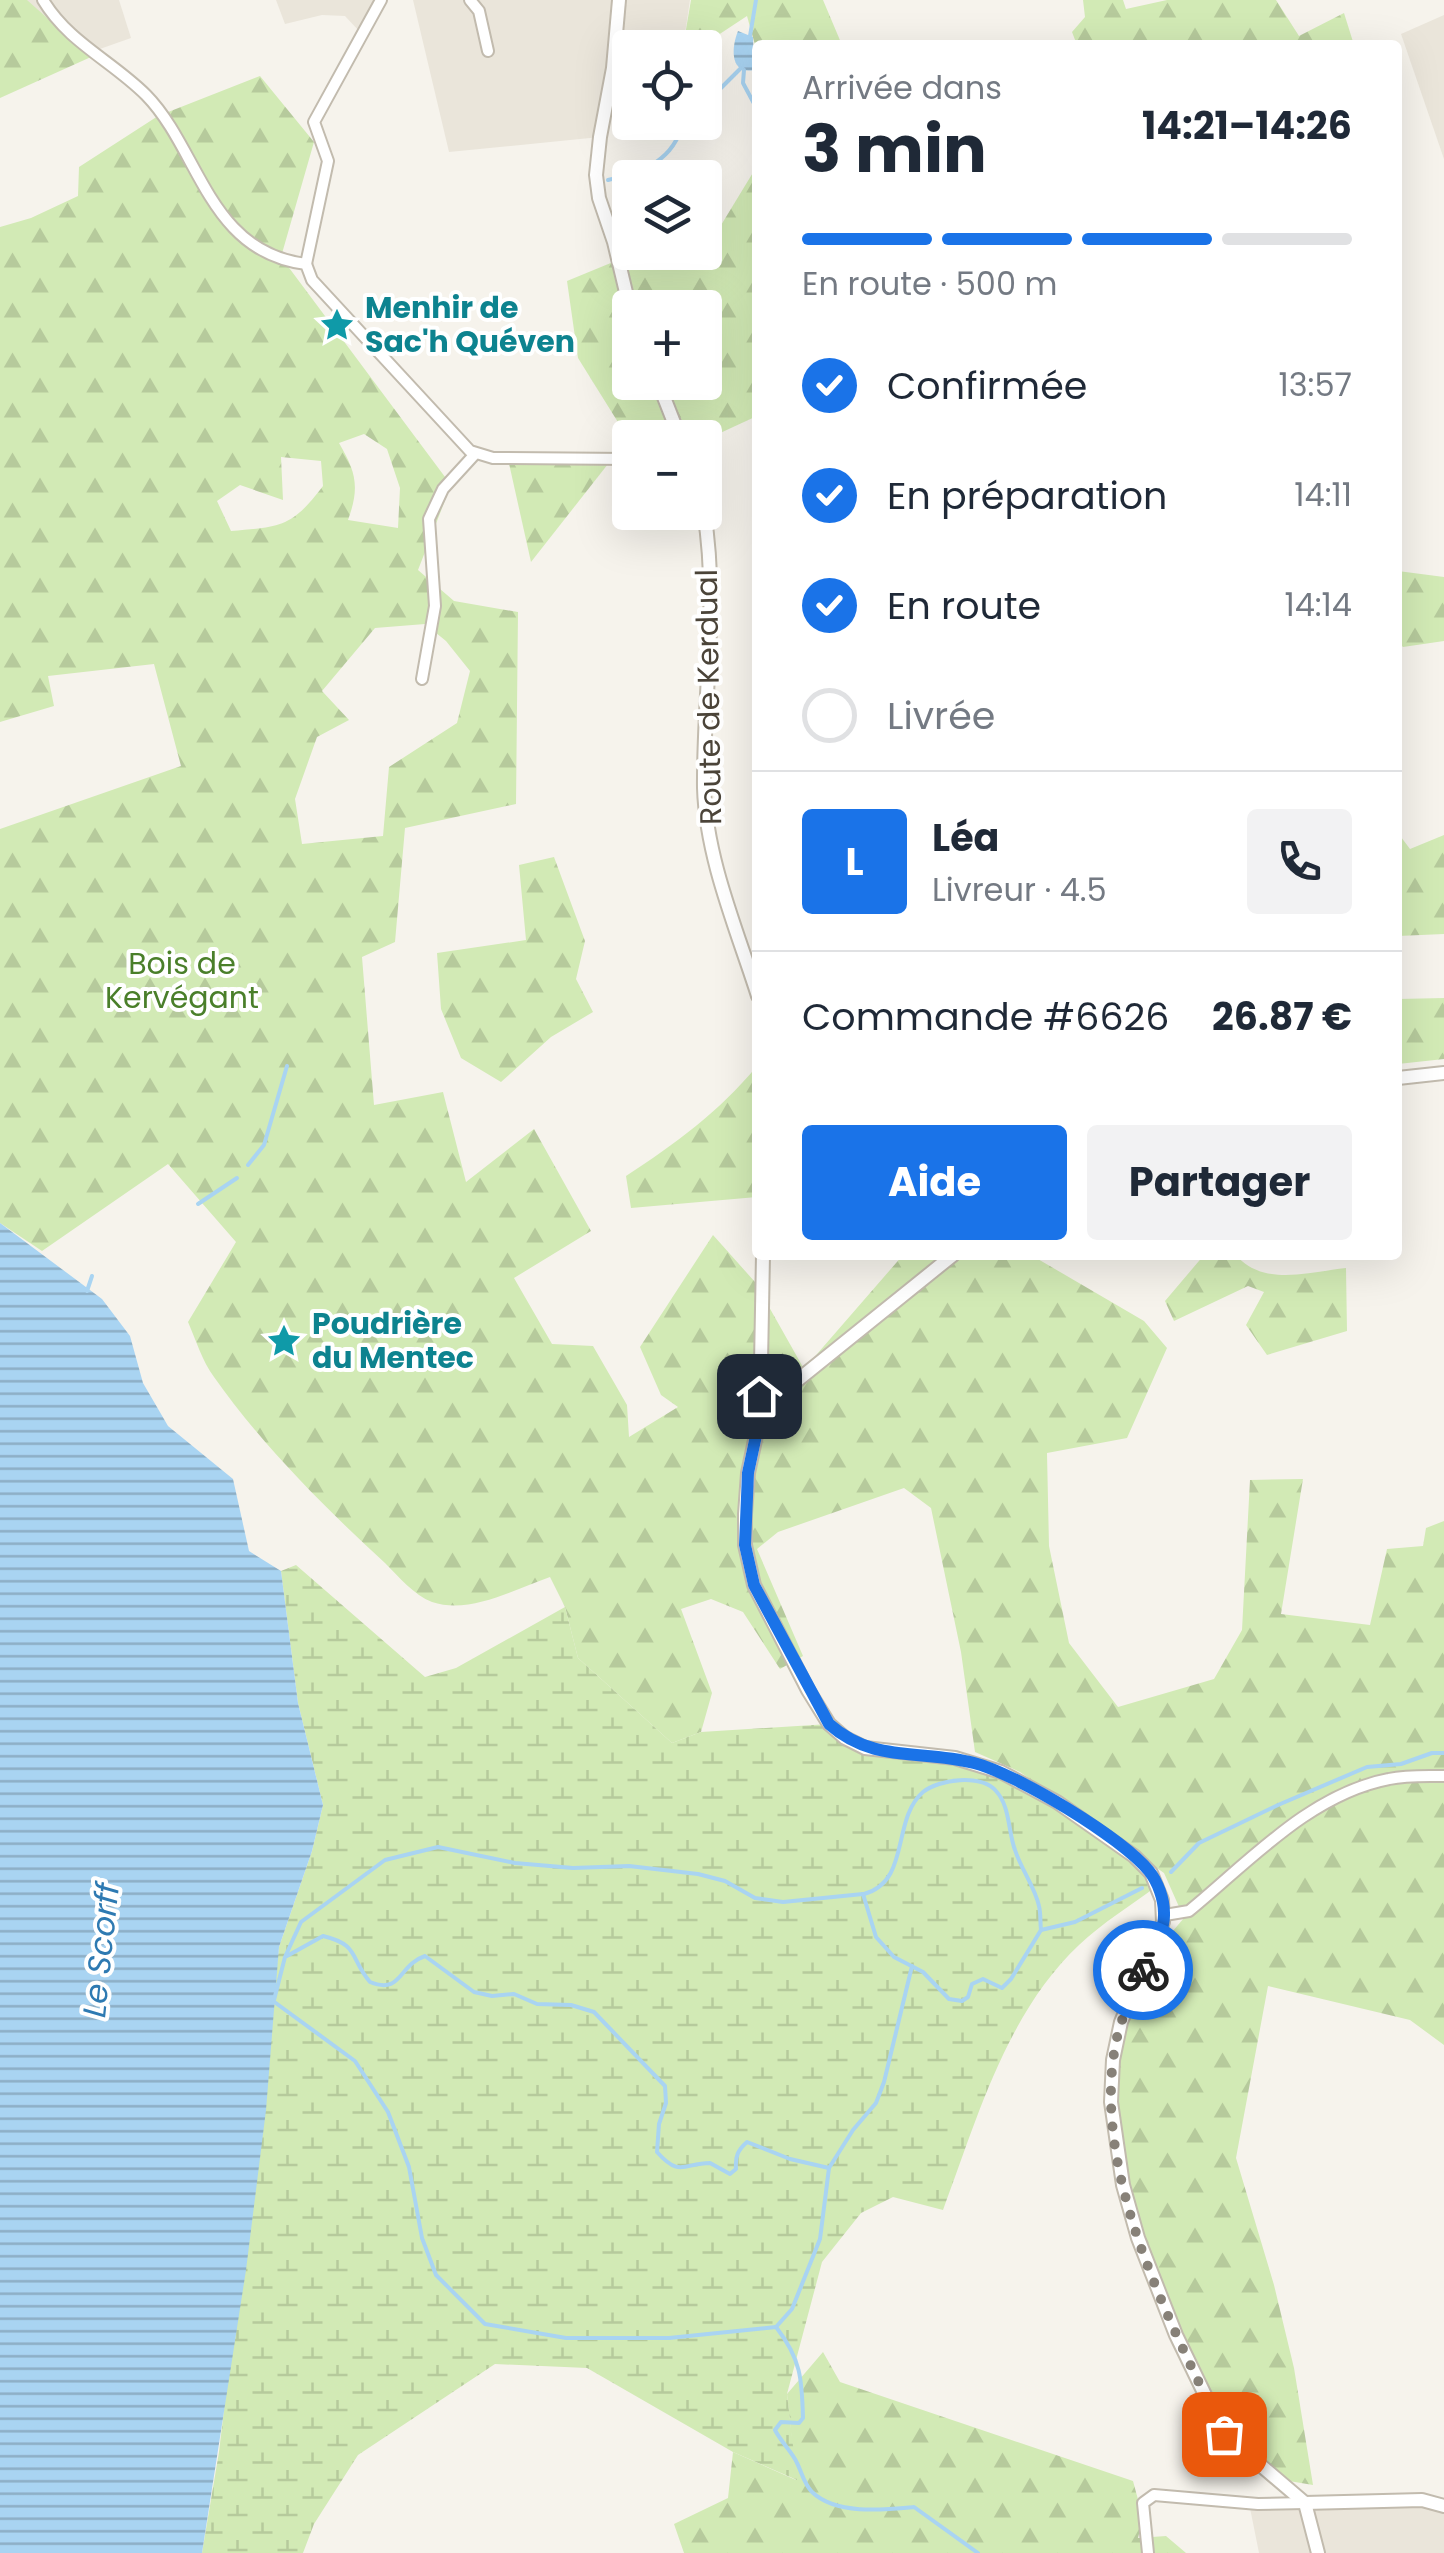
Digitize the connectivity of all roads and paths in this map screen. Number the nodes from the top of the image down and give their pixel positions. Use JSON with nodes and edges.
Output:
{"nodes":[{"id":1,"x":43,"y":0,"type":"edge"},
{"id":2,"x":381,"y":0,"type":"edge"},
{"id":3,"x":470,"y":0,"type":"edge"},
{"id":4,"x":619,"y":0,"type":"edge"},
{"id":5,"x":488,"y":51,"type":"dead end"},
{"id":6,"x":306,"y":264,"type":"junction"},
{"id":7,"x":625,"y":290,"type":"edge"},
{"id":8,"x":475,"y":454,"type":"junction"},
{"id":9,"x":612,"y":459,"type":"edge"},
{"id":10,"x":705,"y":530,"type":"edge"},
{"id":11,"x":422,"y":680,"type":"dead end"},
{"id":12,"x":752,"y":976,"type":"edge"},
{"id":13,"x":1444,"y":1073,"type":"edge"},
{"id":14,"x":1402,"y":1078,"type":"edge"},
{"id":15,"x":763,"y":1260,"type":"edge"},
{"id":16,"x":946,"y":1260,"type":"edge"},
{"id":17,"x":760,"y":1417,"type":"junction"},
{"id":18,"x":1444,"y":1776,"type":"edge"},
{"id":19,"x":1165,"y":1915,"type":"junction"},
{"id":20,"x":1305,"y":2503,"type":"junction"},
{"id":21,"x":1444,"y":2506,"type":"edge"},
{"id":22,"x":1148,"y":2553,"type":"edge"},
{"id":23,"x":1318,"y":2553,"type":"edge"}],
"edges":[{"from":1,"to":6,"type":"street"},
{"from":2,"to":6,"type":"street"},
{"from":3,"to":5,"type":"street"},
{"from":4,"to":7,"type":"street"},
{"from":6,"to":8,"type":"street"},
{"from":8,"to":9,"type":"street"},
{"from":8,"to":11,"type":"street"},
{"from":10,"to":12,"type":"street","name":"Route de Kerdual"},
{"from":13,"to":14,"type":"street"},
{"from":15,"to":17,"type":"street"},
{"from":16,"to":17,"type":"street"},
{"from":17,"to":19,"type":"street"},
{"from":18,"to":19,"type":"street"},
{"from":19,"to":20,"type":"street"},
{"from":20,"to":21,"type":"street"},
{"from":20,"to":22,"type":"street"},
{"from":20,"to":23,"type":"street"}]}
